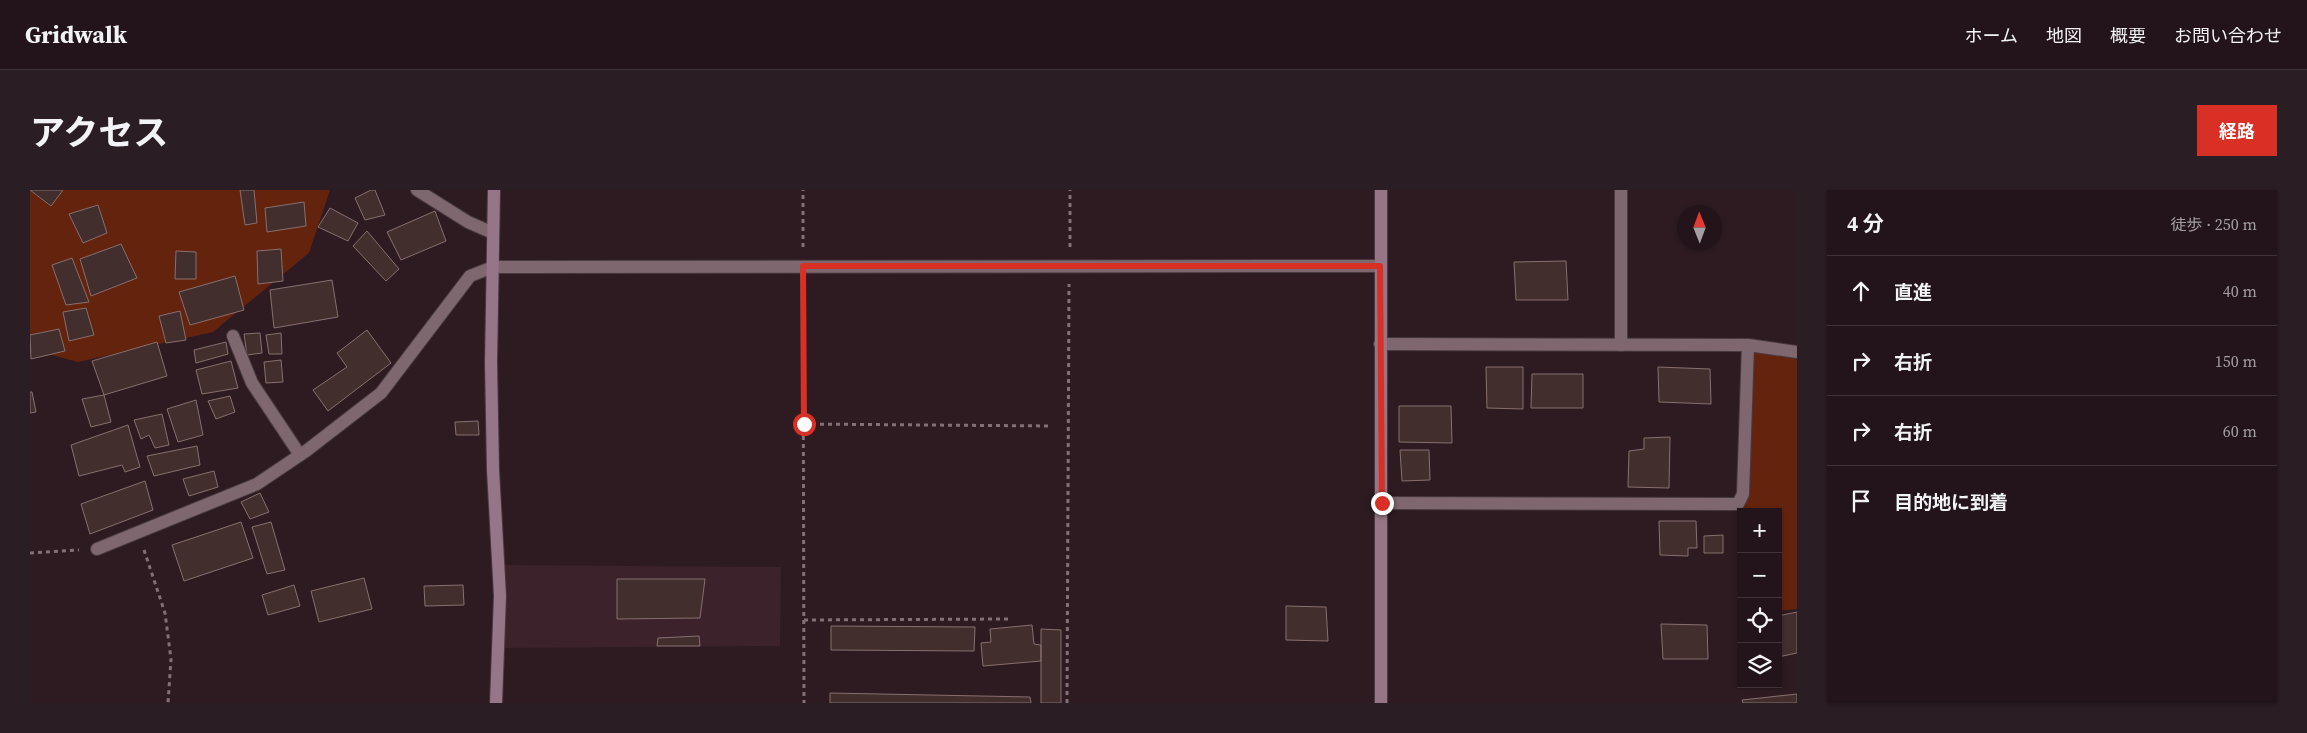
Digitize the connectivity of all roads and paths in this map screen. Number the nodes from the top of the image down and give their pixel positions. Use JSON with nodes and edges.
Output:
{"nodes":[{"id":1,"x":417,"y":190,"type":"edge"},
{"id":2,"x":494,"y":190,"type":"edge"},
{"id":3,"x":803,"y":190,"type":"edge"},
{"id":4,"x":1070,"y":190,"type":"edge"},
{"id":5,"x":1381,"y":190,"type":"edge"},
{"id":6,"x":1621,"y":190,"type":"edge"},
{"id":7,"x":493,"y":233,"type":"junction"},
{"id":8,"x":803,"y":266,"type":"junction"},
{"id":9,"x":1070,"y":266,"type":"junction"},
{"id":10,"x":1380,"y":266,"type":"junction"},
{"id":11,"x":493,"y":267,"type":"junction"},
{"id":12,"x":233,"y":336,"type":"dead end"},
{"id":13,"x":1380,"y":344,"type":"junction"},
{"id":14,"x":1621,"y":345,"type":"junction"},
{"id":15,"x":1748,"y":345,"type":"junction"},
{"id":16,"x":1797,"y":352,"type":"edge"},
{"id":17,"x":804,"y":424,"type":"junction"},
{"id":18,"x":1052,"y":426,"type":"dead end"},
{"id":19,"x":300,"y":455,"type":"junction"},
{"id":20,"x":1382,"y":503,"type":"junction"},
{"id":21,"x":138,"y":532,"type":"junction"},
{"id":22,"x":97,"y":549,"type":"joint"},
{"id":23,"x":30,"y":553,"type":"edge"},
{"id":24,"x":1009,"y":619,"type":"dead end"},
{"id":25,"x":804,"y":620,"type":"junction"},
{"id":26,"x":168,"y":703,"type":"edge"},
{"id":27,"x":496,"y":703,"type":"edge"},
{"id":28,"x":804,"y":703,"type":"edge"},
{"id":29,"x":1067,"y":703,"type":"edge"},
{"id":30,"x":1381,"y":703,"type":"edge"}],
"edges":[{"from":1,"to":7,"type":"street"},
{"from":2,"to":7,"type":"street"},
{"from":3,"to":8,"type":"path"},
{"from":4,"to":9,"type":"path"},
{"from":5,"to":10,"type":"street"},
{"from":6,"to":14,"type":"street"},
{"from":7,"to":11,"type":"street"},
{"from":8,"to":9,"type":"street"},
{"from":8,"to":11,"type":"street"},
{"from":8,"to":17,"type":"path"},
{"from":9,"to":10,"type":"street"},
{"from":9,"to":29,"type":"path"},
{"from":10,"to":13,"type":"street"},
{"from":11,"to":19,"type":"street"},
{"from":11,"to":27,"type":"street"},
{"from":12,"to":19,"type":"street"},
{"from":13,"to":14,"type":"street"},
{"from":13,"to":20,"type":"street"},
{"from":14,"to":15,"type":"street"},
{"from":15,"to":16,"type":"street"},
{"from":15,"to":20,"type":"street"},
{"from":17,"to":18,"type":"path"},
{"from":17,"to":25,"type":"path"},
{"from":19,"to":21,"type":"street"},
{"from":20,"to":30,"type":"street"},
{"from":21,"to":22,"type":"street"},
{"from":21,"to":26,"type":"path"},
{"from":22,"to":23,"type":"path"},
{"from":24,"to":25,"type":"path"},
{"from":25,"to":28,"type":"path"}]}
